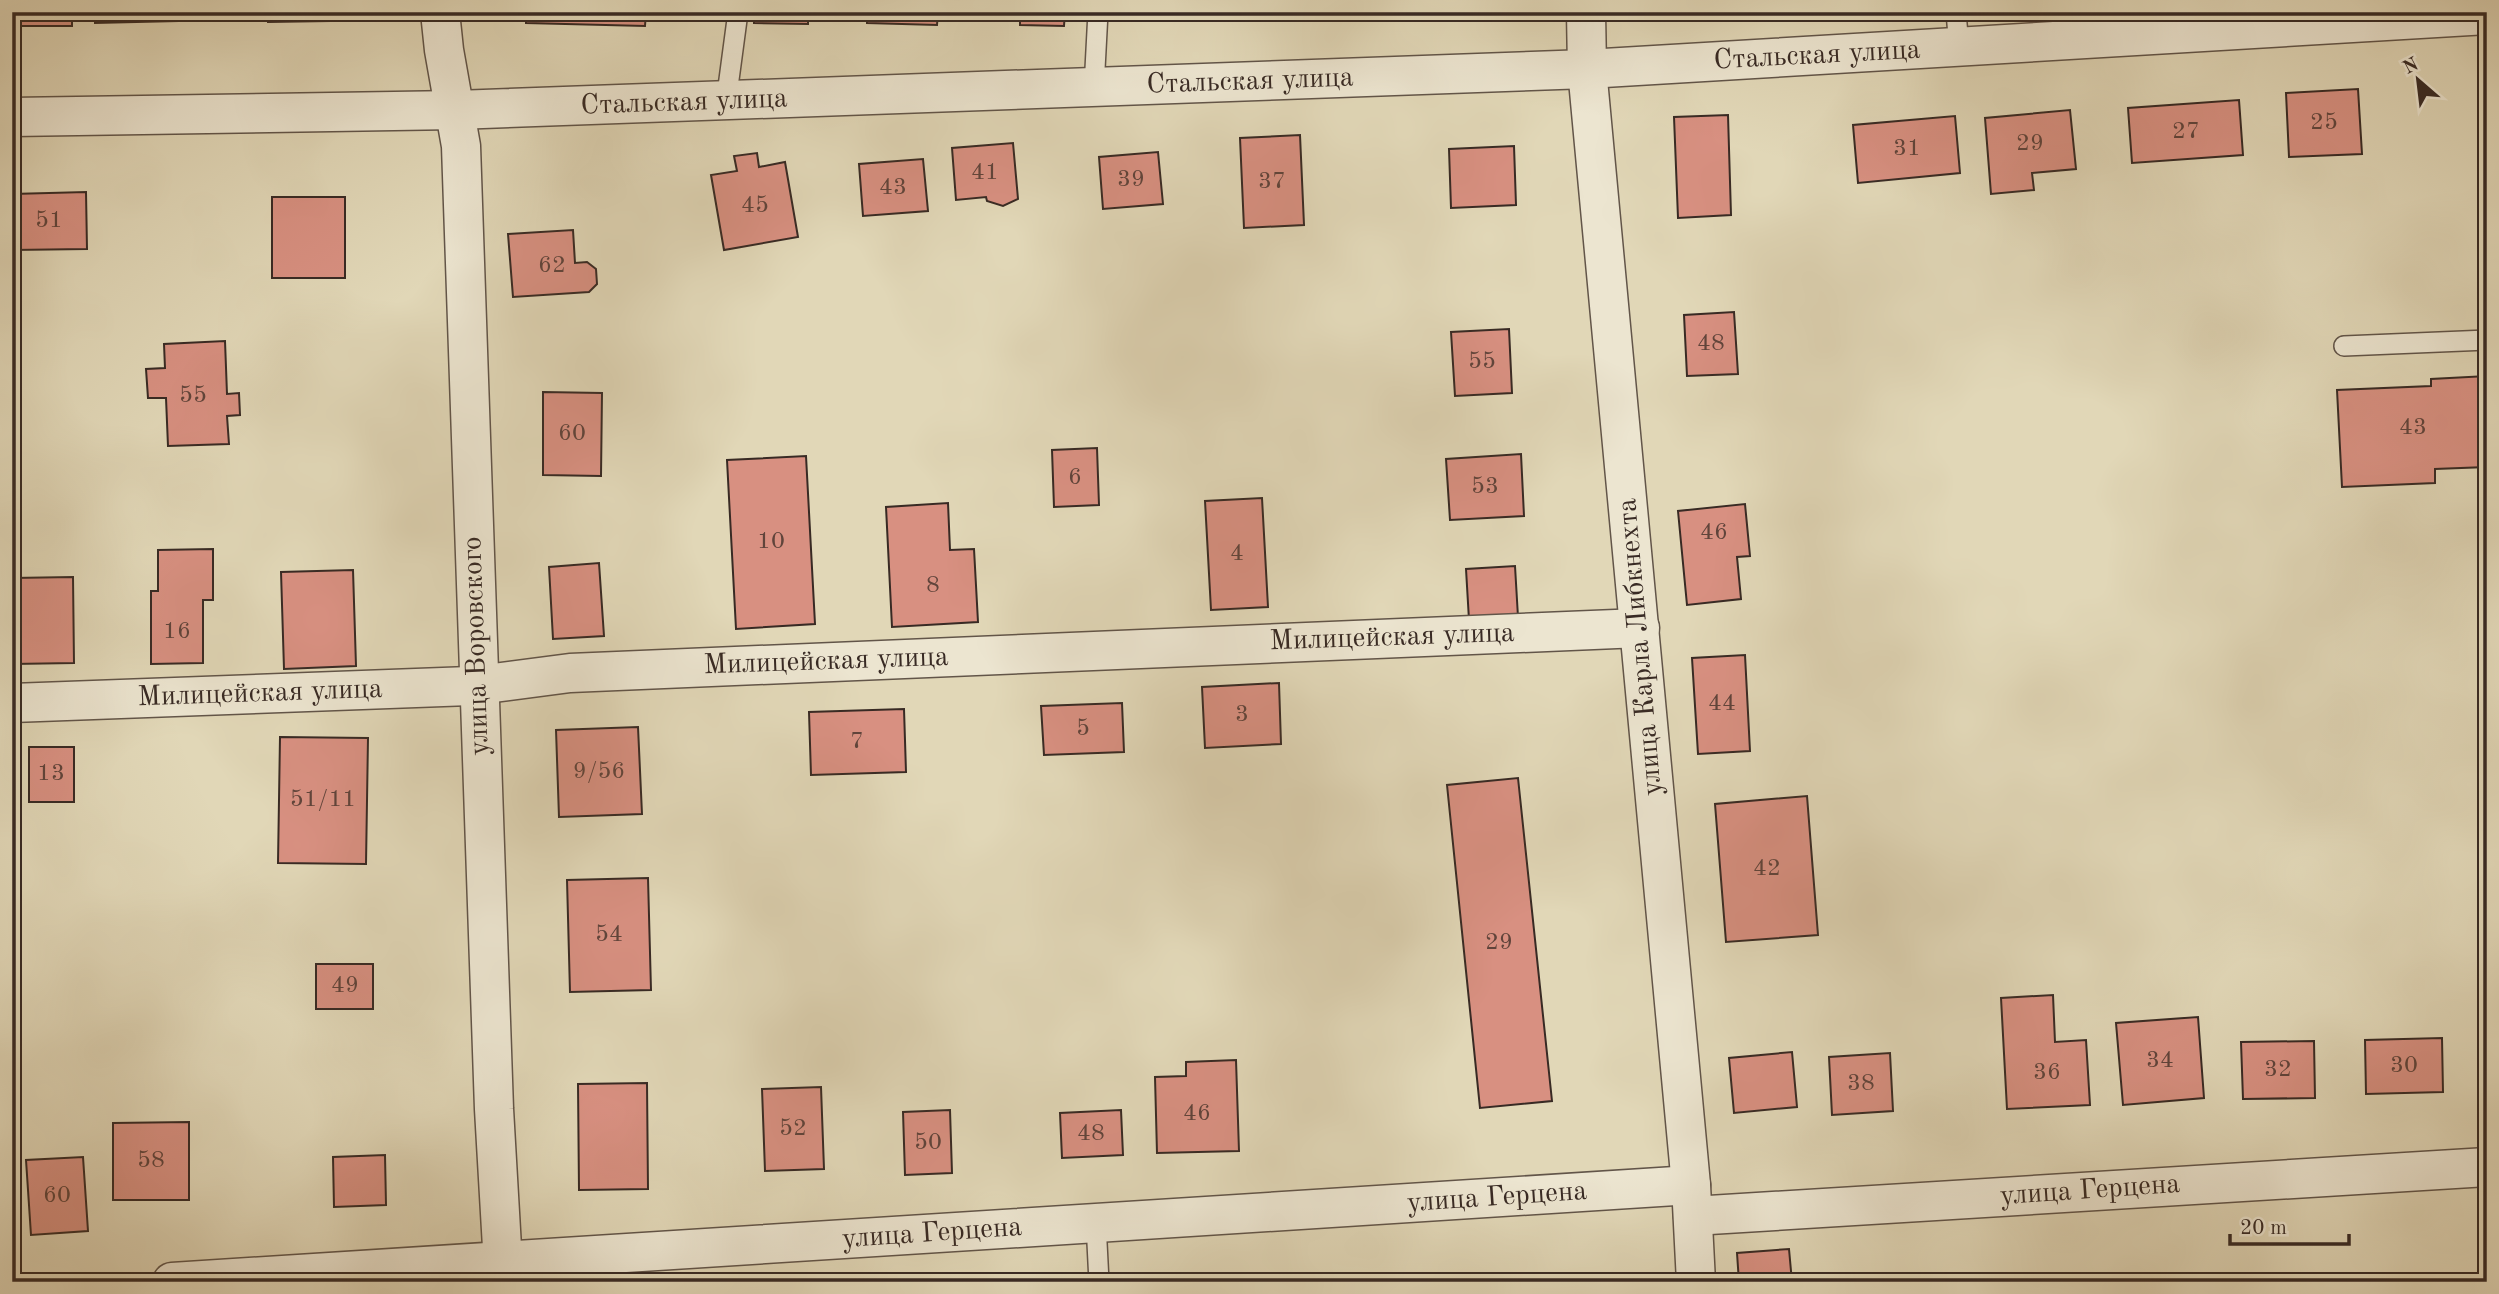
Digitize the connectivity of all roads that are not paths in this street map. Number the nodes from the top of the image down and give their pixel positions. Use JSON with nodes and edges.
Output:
{"nodes":[{"id":1,"x":440,"y":12,"type":"edge"},
{"id":2,"x":738,"y":12,"type":"edge"},
{"id":3,"x":1098,"y":12,"type":"edge"},
{"id":4,"x":1586,"y":12,"type":"edge"},
{"id":5,"x":2487,"y":15,"type":"edge"},
{"id":6,"x":2350,"y":18,"type":"edge"},
{"id":7,"x":1957,"y":30,"type":"edge"},
{"id":8,"x":1587,"y":69,"type":"junction"},
{"id":9,"x":1094,"y":88,"type":"junction"},
{"id":10,"x":726,"y":102,"type":"junction"},
{"id":11,"x":456,"y":110,"type":"junction"},
{"id":12,"x":12,"y":117,"type":"edge"},
{"id":13,"x":2487,"y":340,"type":"edge"},
{"id":14,"x":2344,"y":346,"type":"dead end"},
{"id":15,"x":1640,"y":628,"type":"junction"},
{"id":16,"x":478,"y":685,"type":"junction"},
{"id":17,"x":12,"y":703,"type":"edge"},
{"id":18,"x":2487,"y":1167,"type":"edge"},
{"id":19,"x":1692,"y":1200,"type":"junction"},
{"id":20,"x":1096,"y":1223,"type":"junction"},
{"id":21,"x":503,"y":1272,"type":"edge"},
{"id":22,"x":172,"y":1282,"type":"edge"},
{"id":23,"x":1099,"y":1282,"type":"edge"},
{"id":24,"x":1696,"y":1282,"type":"edge"}],
"edges":[{"from":1,"to":11,"type":"street","name":"улица Воровского"},
{"from":2,"to":10,"type":"lane"},
{"from":3,"to":9,"type":"lane"},
{"from":4,"to":8,"type":"street","name":"улица Карла Либкнехта"},
{"from":5,"to":6,"type":"street","name":"Стальская улица"},
{"from":6,"to":7,"type":"street","name":"Стальская улица"},
{"from":7,"to":8,"type":"street","name":"Стальская улица"},
{"from":8,"to":9,"type":"street","name":"Стальская улица"},
{"from":8,"to":15,"type":"street","name":"улица Карла Либкнехта"},
{"from":9,"to":10,"type":"street","name":"Стальская улица"},
{"from":10,"to":11,"type":"street","name":"Стальская улица"},
{"from":11,"to":12,"type":"street","name":"Стальская улица"},
{"from":11,"to":16,"type":"street","name":"улица Воровского"},
{"from":13,"to":14,"type":"lane"},
{"from":15,"to":16,"type":"street","name":"Милицейская улица"},
{"from":15,"to":19,"type":"street","name":"улица Карла Либкнехта"},
{"from":16,"to":17,"type":"street","name":"Милицейская улица"},
{"from":16,"to":21,"type":"street","name":"улица Воровского"},
{"from":18,"to":19,"type":"street","name":"улица Герцена"},
{"from":19,"to":20,"type":"street","name":"улица Герцена"},
{"from":19,"to":24,"type":"street","name":"улица Карла Либкнехта"},
{"from":20,"to":21,"type":"street","name":"улица Герцена"},
{"from":20,"to":23,"type":"lane"},
{"from":21,"to":22,"type":"street","name":"улица Герцена"}]}
